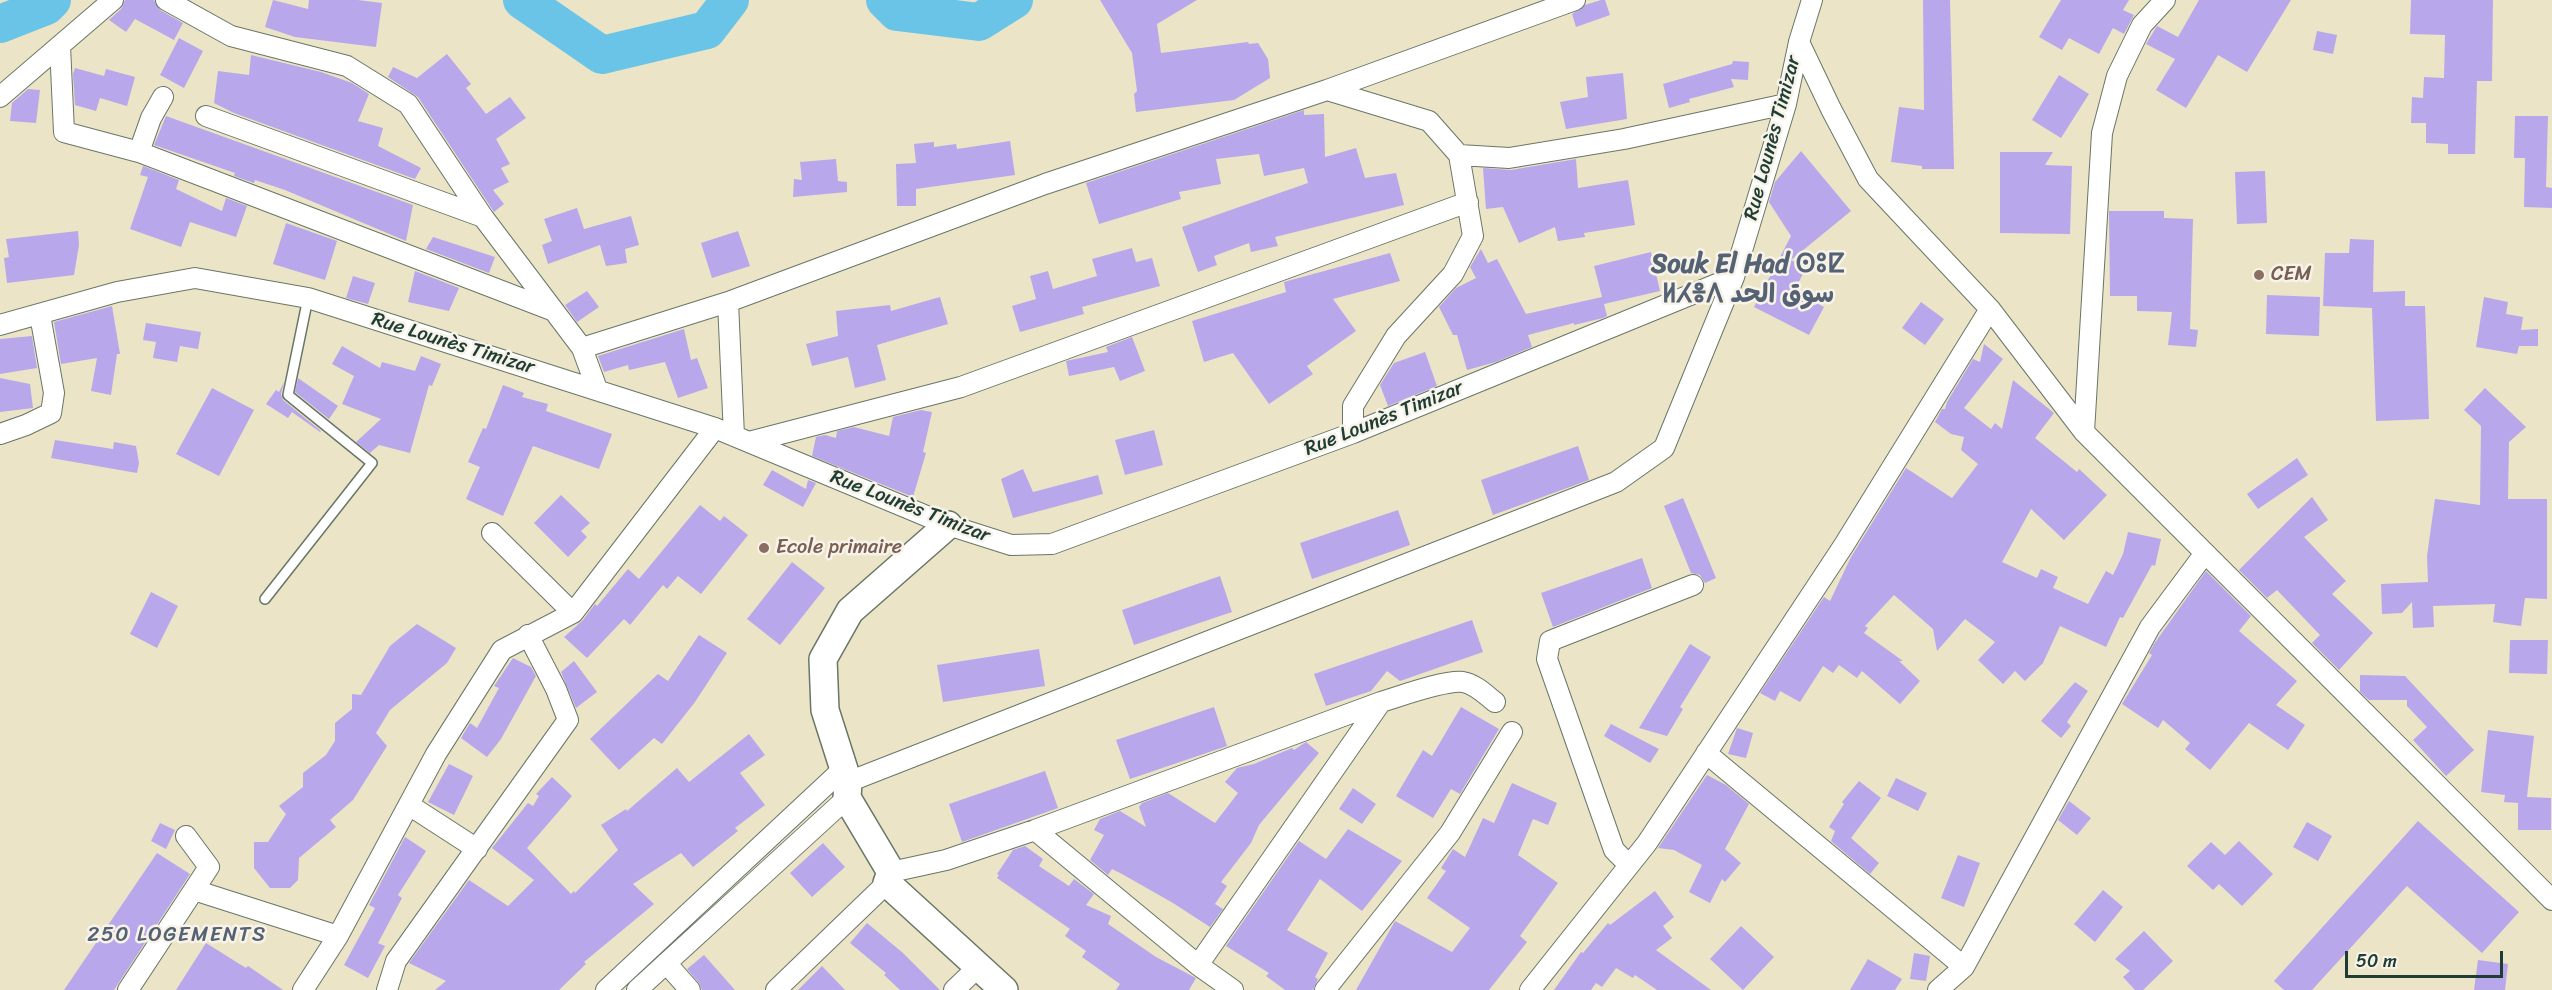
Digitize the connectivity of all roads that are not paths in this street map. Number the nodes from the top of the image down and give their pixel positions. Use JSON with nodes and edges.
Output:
{"nodes":[{"id":1,"x":113,"y":0,"type":"edge"},
{"id":2,"x":166,"y":0,"type":"edge"},
{"id":3,"x":1575,"y":0,"type":"edge"},
{"id":4,"x":1812,"y":0,"type":"edge"},
{"id":5,"x":2164,"y":0,"type":"edge"},
{"id":6,"x":1799,"y":42,"type":"junction"},
{"id":7,"x":60,"y":46,"type":"junction"},
{"id":8,"x":1327,"y":90,"type":"junction"},
{"id":9,"x":0,"y":97,"type":"edge"},
{"id":10,"x":162,"y":97,"type":"dead end"},
{"id":11,"x":1786,"y":104,"type":"junction"},
{"id":12,"x":206,"y":116,"type":"dead end"},
{"id":13,"x":139,"y":152,"type":"junction"},
{"id":14,"x":1459,"y":155,"type":"junction"},
{"id":15,"x":1467,"y":202,"type":"junction"},
{"id":16,"x":483,"y":218,"type":"junction"},
{"id":17,"x":1734,"y":277,"type":"junction"},
{"id":18,"x":308,"y":298,"type":"junction"},
{"id":19,"x":728,"y":302,"type":"junction"},
{"id":20,"x":1990,"y":309,"type":"junction"},
{"id":21,"x":554,"y":311,"type":"junction"},
{"id":22,"x":40,"y":315,"type":"junction"},
{"id":23,"x":0,"y":325,"type":"edge"},
{"id":24,"x":582,"y":348,"type":"junction"},
{"id":25,"x":597,"y":390,"type":"junction"},
{"id":26,"x":715,"y":428,"type":"junction"},
{"id":27,"x":2084,"y":432,"type":"junction"},
{"id":28,"x":0,"y":434,"type":"edge"},
{"id":29,"x":1353,"y":434,"type":"junction"},
{"id":30,"x":741,"y":439,"type":"junction"},
{"id":31,"x":948,"y":525,"type":"junction"},
{"id":32,"x":492,"y":533,"type":"dead end"},
{"id":33,"x":2205,"y":553,"type":"junction"},
{"id":34,"x":1694,"y":585,"type":"dead end"},
{"id":35,"x":265,"y":599,"type":"dead end"},
{"id":36,"x":573,"y":613,"type":"junction"},
{"id":37,"x":528,"y":635,"type":"junction"},
{"id":38,"x":1381,"y":702,"type":"junction"},
{"id":39,"x":1495,"y":702,"type":"dead end"},
{"id":40,"x":1512,"y":732,"type":"dead end"},
{"id":41,"x":1706,"y":753,"type":"junction"},
{"id":42,"x":846,"y":783,"type":"junction"},
{"id":43,"x":409,"y":805,"type":"junction"},
{"id":44,"x":1035,"y":830,"type":"junction"},
{"id":45,"x":186,"y":836,"type":"dead end"},
{"id":46,"x":477,"y":849,"type":"junction"},
{"id":47,"x":1629,"y":865,"type":"junction"},
{"id":48,"x":889,"y":877,"type":"junction"},
{"id":49,"x":194,"y":890,"type":"junction"},
{"id":50,"x":2552,"y":900,"type":"edge"},
{"id":51,"x":338,"y":936,"type":"junction"},
{"id":52,"x":666,"y":963,"type":"junction"},
{"id":53,"x":1198,"y":965,"type":"junction"},
{"id":54,"x":1964,"y":967,"type":"junction"},
{"id":55,"x":977,"y":968,"type":"junction"},
{"id":56,"x":128,"y":990,"type":"edge"},
{"id":57,"x":303,"y":990,"type":"edge"},
{"id":58,"x":387,"y":990,"type":"edge"},
{"id":59,"x":606,"y":990,"type":"edge"},
{"id":60,"x":637,"y":990,"type":"edge"},
{"id":61,"x":690,"y":990,"type":"edge"},
{"id":62,"x":776,"y":990,"type":"edge"},
{"id":63,"x":954,"y":990,"type":"edge"},
{"id":64,"x":1004,"y":990,"type":"edge"},
{"id":65,"x":1233,"y":990,"type":"edge"},
{"id":66,"x":1325,"y":990,"type":"edge"},
{"id":67,"x":1530,"y":990,"type":"edge"},
{"id":68,"x":1938,"y":990,"type":"edge"}],
"edges":[{"from":1,"to":7,"type":"street"},
{"from":2,"to":16,"type":"street"},
{"from":3,"to":8,"type":"street"},
{"from":4,"to":6,"type":"street","name":"Rue Lounès Timizar"},
{"from":5,"to":27,"type":"street"},
{"from":6,"to":11,"type":"street","name":"Rue Lounès Timizar"},
{"from":6,"to":20,"type":"street"},
{"from":7,"to":9,"type":"street"},
{"from":7,"to":13,"type":"street"},
{"from":8,"to":14,"type":"street"},
{"from":8,"to":19,"type":"street"},
{"from":10,"to":13,"type":"street"},
{"from":11,"to":14,"type":"street"},
{"from":11,"to":17,"type":"street","name":"Rue Lounès Timizar"},
{"from":12,"to":16,"type":"street"},
{"from":13,"to":21,"type":"street"},
{"from":14,"to":15,"type":"street"},
{"from":15,"to":29,"type":"street"},
{"from":15,"to":30,"type":"street"},
{"from":16,"to":21,"type":"street"},
{"from":17,"to":29,"type":"street","name":"Rue Lounès Timizar"},
{"from":17,"to":42,"type":"street"},
{"from":18,"to":22,"type":"street","name":"Rue Lounès Timizar"},
{"from":18,"to":25,"type":"street","name":"Rue Lounès Timizar"},
{"from":18,"to":35,"type":"lane"},
{"from":19,"to":24,"type":"street"},
{"from":19,"to":30,"type":"street"},
{"from":20,"to":27,"type":"street"},
{"from":20,"to":41,"type":"street"},
{"from":21,"to":24,"type":"street"},
{"from":22,"to":23,"type":"street","name":"Rue Lounès Timizar"},
{"from":22,"to":28,"type":"street"},
{"from":24,"to":25,"type":"street"},
{"from":25,"to":26,"type":"street","name":"Rue Lounès Timizar"},
{"from":26,"to":30,"type":"street","name":"Rue Lounès Timizar"},
{"from":26,"to":36,"type":"street"},
{"from":27,"to":33,"type":"street"},
{"from":29,"to":31,"type":"street","name":"Rue Lounès Timizar"},
{"from":30,"to":31,"type":"street","name":"Rue Lounès Timizar"},
{"from":31,"to":42,"type":"street"},
{"from":32,"to":36,"type":"street"},
{"from":33,"to":50,"type":"street"},
{"from":33,"to":54,"type":"street"},
{"from":34,"to":47,"type":"street"},
{"from":36,"to":37,"type":"street"},
{"from":37,"to":43,"type":"street"},
{"from":37,"to":46,"type":"street"},
{"from":38,"to":39,"type":"street"},
{"from":38,"to":44,"type":"street"},
{"from":38,"to":53,"type":"street"},
{"from":40,"to":66,"type":"street"},
{"from":41,"to":47,"type":"street"},
{"from":41,"to":54,"type":"street"},
{"from":42,"to":48,"type":"street"},
{"from":42,"to":52,"type":"street"},
{"from":42,"to":59,"type":"street"},
{"from":43,"to":46,"type":"street"},
{"from":43,"to":51,"type":"street"},
{"from":44,"to":48,"type":"street"},
{"from":44,"to":53,"type":"street"},
{"from":45,"to":49,"type":"street"},
{"from":46,"to":58,"type":"street"},
{"from":47,"to":67,"type":"street"},
{"from":48,"to":55,"type":"street"},
{"from":48,"to":62,"type":"street"},
{"from":49,"to":51,"type":"street"},
{"from":49,"to":56,"type":"street"},
{"from":51,"to":57,"type":"street"},
{"from":52,"to":60,"type":"street"},
{"from":52,"to":61,"type":"street"},
{"from":53,"to":65,"type":"street"},
{"from":54,"to":68,"type":"street"},
{"from":55,"to":63,"type":"street"},
{"from":55,"to":64,"type":"street"}]}
